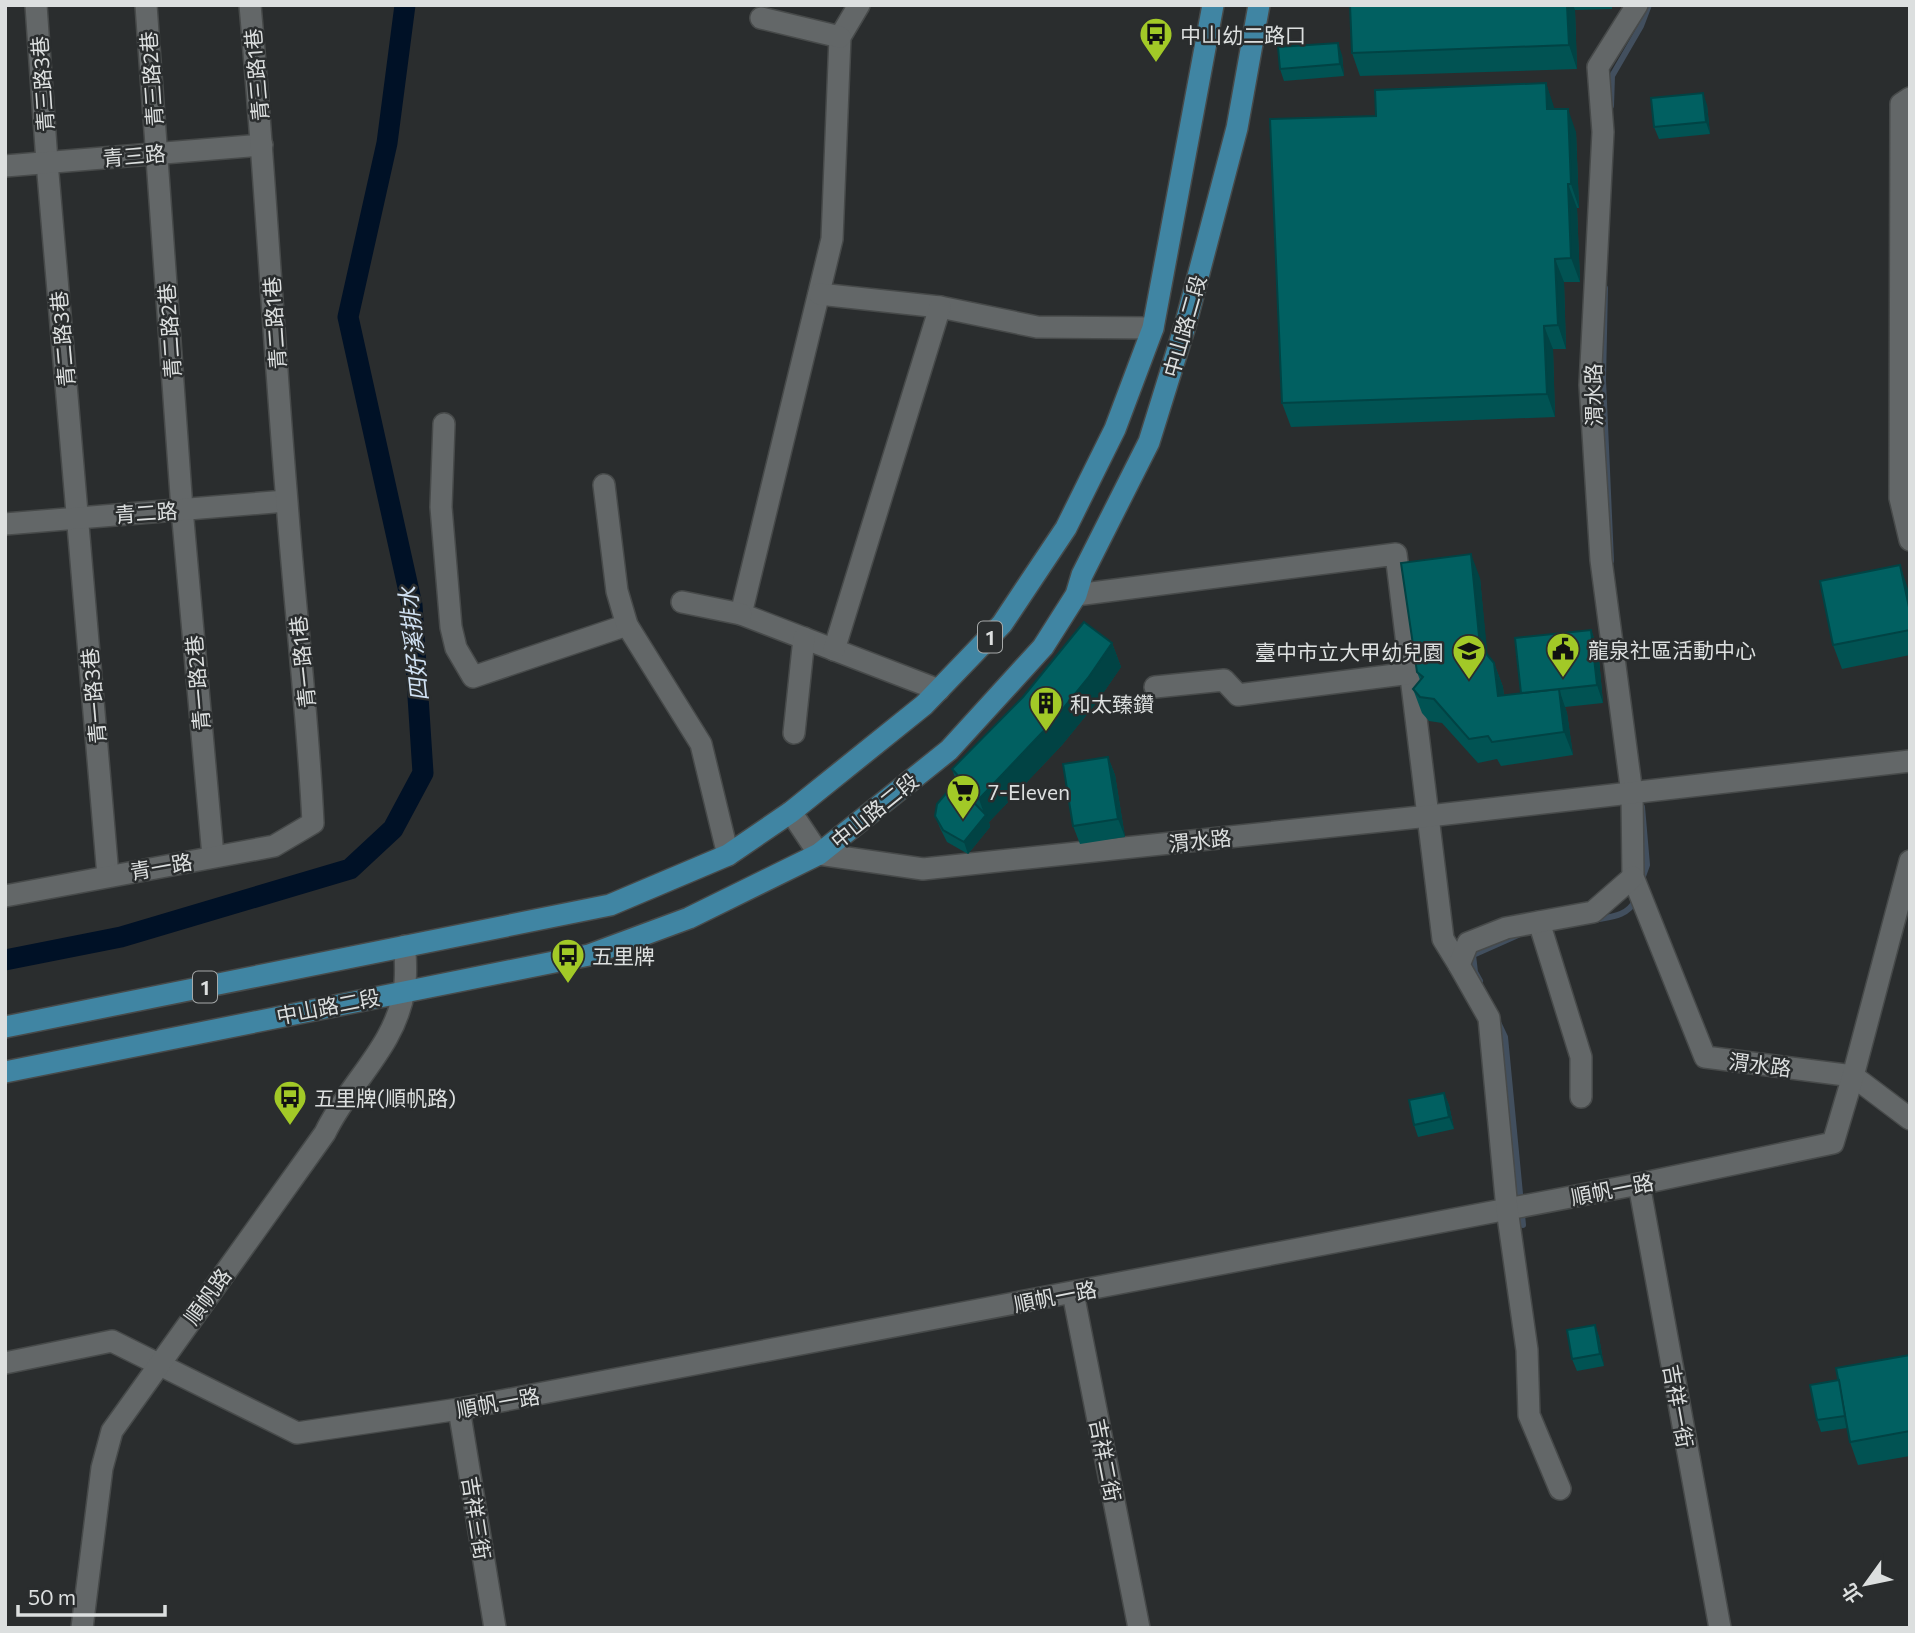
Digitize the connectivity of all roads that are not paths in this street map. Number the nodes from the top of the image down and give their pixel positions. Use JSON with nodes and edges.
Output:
{"nodes":[{"id":1,"x":36,"y":5,"type":"edge"},
{"id":2,"x":146,"y":5,"type":"edge"},
{"id":3,"x":250,"y":5,"type":"edge"},
{"id":4,"x":859,"y":5,"type":"edge"},
{"id":5,"x":1213,"y":5,"type":"edge"},
{"id":6,"x":1259,"y":5,"type":"edge"},
{"id":7,"x":1637,"y":5,"type":"edge"},
{"id":8,"x":761,"y":18,"type":"dead end"},
{"id":9,"x":840,"y":37,"type":"junction"},
{"id":10,"x":1910,"y":98,"type":"edge"},
{"id":11,"x":262,"y":145,"type":"junction"},
{"id":12,"x":157,"y":153,"type":"junction"},
{"id":13,"x":47,"y":162,"type":"junction"},
{"id":14,"x":5,"y":166,"type":"edge"},
{"id":15,"x":819,"y":294,"type":"junction"},
{"id":16,"x":940,"y":307,"type":"junction"},
{"id":17,"x":1153,"y":328,"type":"junction"},
{"id":18,"x":443,"y":424,"type":"dead end"},
{"id":19,"x":604,"y":485,"type":"dead end"},
{"id":20,"x":286,"y":501,"type":"junction"},
{"id":21,"x":181,"y":509,"type":"junction"},
{"id":22,"x":78,"y":517,"type":"junction"},
{"id":23,"x":5,"y":524,"type":"edge"},
{"id":24,"x":1910,"y":540,"type":"edge"},
{"id":25,"x":1076,"y":595,"type":"junction"},
{"id":26,"x":682,"y":602,"type":"dead end"},
{"id":27,"x":741,"y":614,"type":"junction"},
{"id":28,"x":627,"y":625,"type":"junction"},
{"id":29,"x":804,"y":638,"type":"junction"},
{"id":30,"x":834,"y":650,"type":"junction"},
{"id":31,"x":1411,"y":673,"type":"junction"},
{"id":32,"x":1155,"y":687,"type":"dead end"},
{"id":33,"x":939,"y":690,"type":"junction"},
{"id":34,"x":794,"y":733,"type":"dead end"},
{"id":35,"x":1910,"y":761,"type":"edge"},
{"id":36,"x":1632,"y":794,"type":"junction"},
{"id":37,"x":791,"y":812,"type":"junction"},
{"id":38,"x":1429,"y":816,"type":"junction"},
{"id":39,"x":313,"y":823,"type":"joint"},
{"id":40,"x":819,"y":854,"type":"junction"},
{"id":41,"x":727,"y":855,"type":"junction"},
{"id":42,"x":213,"y":856,"type":"junction"},
{"id":43,"x":1910,"y":861,"type":"edge"},
{"id":44,"x":108,"y":876,"type":"junction"},
{"id":45,"x":1633,"y":877,"type":"junction"},
{"id":46,"x":5,"y":896,"type":"edge"},
{"id":47,"x":1539,"y":922,"type":"junction"},
{"id":48,"x":405,"y":946,"type":"junction"},
{"id":49,"x":1459,"y":965,"type":"junction"},
{"id":50,"x":404,"y":991,"type":"junction"},
{"id":51,"x":5,"y":1027,"type":"edge"},
{"id":52,"x":5,"y":1072,"type":"edge"},
{"id":53,"x":1853,"y":1076,"type":"junction"},
{"id":54,"x":1581,"y":1097,"type":"dead end"},
{"id":55,"x":1910,"y":1119,"type":"edge"},
{"id":56,"x":1639,"y":1184,"type":"junction"},
{"id":57,"x":1507,"y":1209,"type":"junction"},
{"id":58,"x":1073,"y":1293,"type":"junction"},
{"id":59,"x":5,"y":1363,"type":"edge"},
{"id":60,"x":159,"y":1363,"type":"junction"},
{"id":61,"x":459,"y":1409,"type":"junction"},
{"id":62,"x":1560,"y":1489,"type":"dead end"},
{"id":63,"x":82,"y":1628,"type":"edge"},
{"id":64,"x":495,"y":1628,"type":"edge"},
{"id":65,"x":1139,"y":1628,"type":"edge"},
{"id":66,"x":1720,"y":1628,"type":"edge"}],
"edges":[{"from":1,"to":13,"type":"street","name":"青三路3巷"},
{"from":2,"to":12,"type":"street","name":"青三路2巷"},
{"from":3,"to":11,"type":"street","name":"青三路1巷"},
{"from":4,"to":9,"type":"street"},
{"from":5,"to":17,"type":"main road","name":"中山路二段","number":"1"},
{"from":6,"to":25,"type":"main road","name":"中山路二段","number":"1"},
{"from":7,"to":36,"type":"street","name":"渭水路"},
{"from":8,"to":9,"type":"street"},
{"from":9,"to":15,"type":"street"},
{"from":10,"to":24,"type":"street"},
{"from":11,"to":12,"type":"street","name":"青三路"},
{"from":11,"to":20,"type":"street","name":"青二路1巷"},
{"from":12,"to":13,"type":"street","name":"青三路"},
{"from":12,"to":21,"type":"street","name":"青二路2巷"},
{"from":13,"to":14,"type":"street","name":"青三路"},
{"from":13,"to":22,"type":"street","name":"青二路3巷"},
{"from":15,"to":16,"type":"street"},
{"from":15,"to":27,"type":"street"},
{"from":16,"to":17,"type":"street"},
{"from":16,"to":30,"type":"street"},
{"from":17,"to":33,"type":"main road","name":"中山路二段","number":"1"},
{"from":18,"to":28,"type":"street"},
{"from":19,"to":28,"type":"street"},
{"from":20,"to":21,"type":"street","name":"青二路"},
{"from":20,"to":39,"type":"street","name":"青一路1巷"},
{"from":21,"to":22,"type":"street","name":"青二路"},
{"from":21,"to":42,"type":"street","name":"青一路2巷"},
{"from":22,"to":23,"type":"street","name":"青二路"},
{"from":22,"to":44,"type":"street","name":"青一路3巷"},
{"from":25,"to":31,"type":"street"},
{"from":25,"to":40,"type":"main road","name":"中山路二段","number":"1"},
{"from":26,"to":27,"type":"street"},
{"from":27,"to":29,"type":"street"},
{"from":28,"to":41,"type":"street"},
{"from":29,"to":30,"type":"street"},
{"from":29,"to":34,"type":"street"},
{"from":30,"to":33,"type":"street"},
{"from":31,"to":32,"type":"street"},
{"from":31,"to":38,"type":"street"},
{"from":33,"to":37,"type":"main road","name":"中山路二段","number":"1"},
{"from":35,"to":36,"type":"street","name":"渭水路"},
{"from":36,"to":38,"type":"street","name":"渭水路"},
{"from":36,"to":45,"type":"street","name":"渭水路"},
{"from":37,"to":40,"type":"street"},
{"from":37,"to":41,"type":"main road","name":"中山路二段","number":"1"},
{"from":38,"to":40,"type":"street","name":"渭水路"},
{"from":38,"to":49,"type":"street"},
{"from":39,"to":42,"type":"street","name":"青一路"},
{"from":40,"to":50,"type":"main road","name":"中山路二段","number":"1"},
{"from":41,"to":48,"type":"main road","name":"中山路二段","number":"1"},
{"from":42,"to":44,"type":"street","name":"青一路"},
{"from":43,"to":53,"type":"street","name":"順帆一路"},
{"from":44,"to":46,"type":"street","name":"青一路"},
{"from":45,"to":47,"type":"street"},
{"from":45,"to":53,"type":"street","name":"渭水路"},
{"from":47,"to":49,"type":"street"},
{"from":47,"to":54,"type":"street"},
{"from":48,"to":50,"type":"street","name":"順帆路"},
{"from":48,"to":51,"type":"main road","name":"中山路二段","number":"1"},
{"from":49,"to":57,"type":"street"},
{"from":50,"to":52,"type":"main road","name":"中山路二段","number":"1"},
{"from":50,"to":60,"type":"street","name":"順帆路"},
{"from":53,"to":55,"type":"street","name":"渭水路"},
{"from":53,"to":56,"type":"street","name":"順帆一路"},
{"from":56,"to":57,"type":"street","name":"順帆一路"},
{"from":56,"to":66,"type":"street","name":"吉祥一街"},
{"from":57,"to":58,"type":"street","name":"順帆一路"},
{"from":57,"to":62,"type":"street"},
{"from":58,"to":61,"type":"street","name":"順帆一路"},
{"from":58,"to":65,"type":"street","name":"吉祥二街"},
{"from":59,"to":60,"type":"street","name":"順帆一路"},
{"from":60,"to":61,"type":"street","name":"順帆一路"},
{"from":60,"to":63,"type":"street","name":"順帆路"},
{"from":61,"to":64,"type":"street","name":"吉祥三街"}]}
